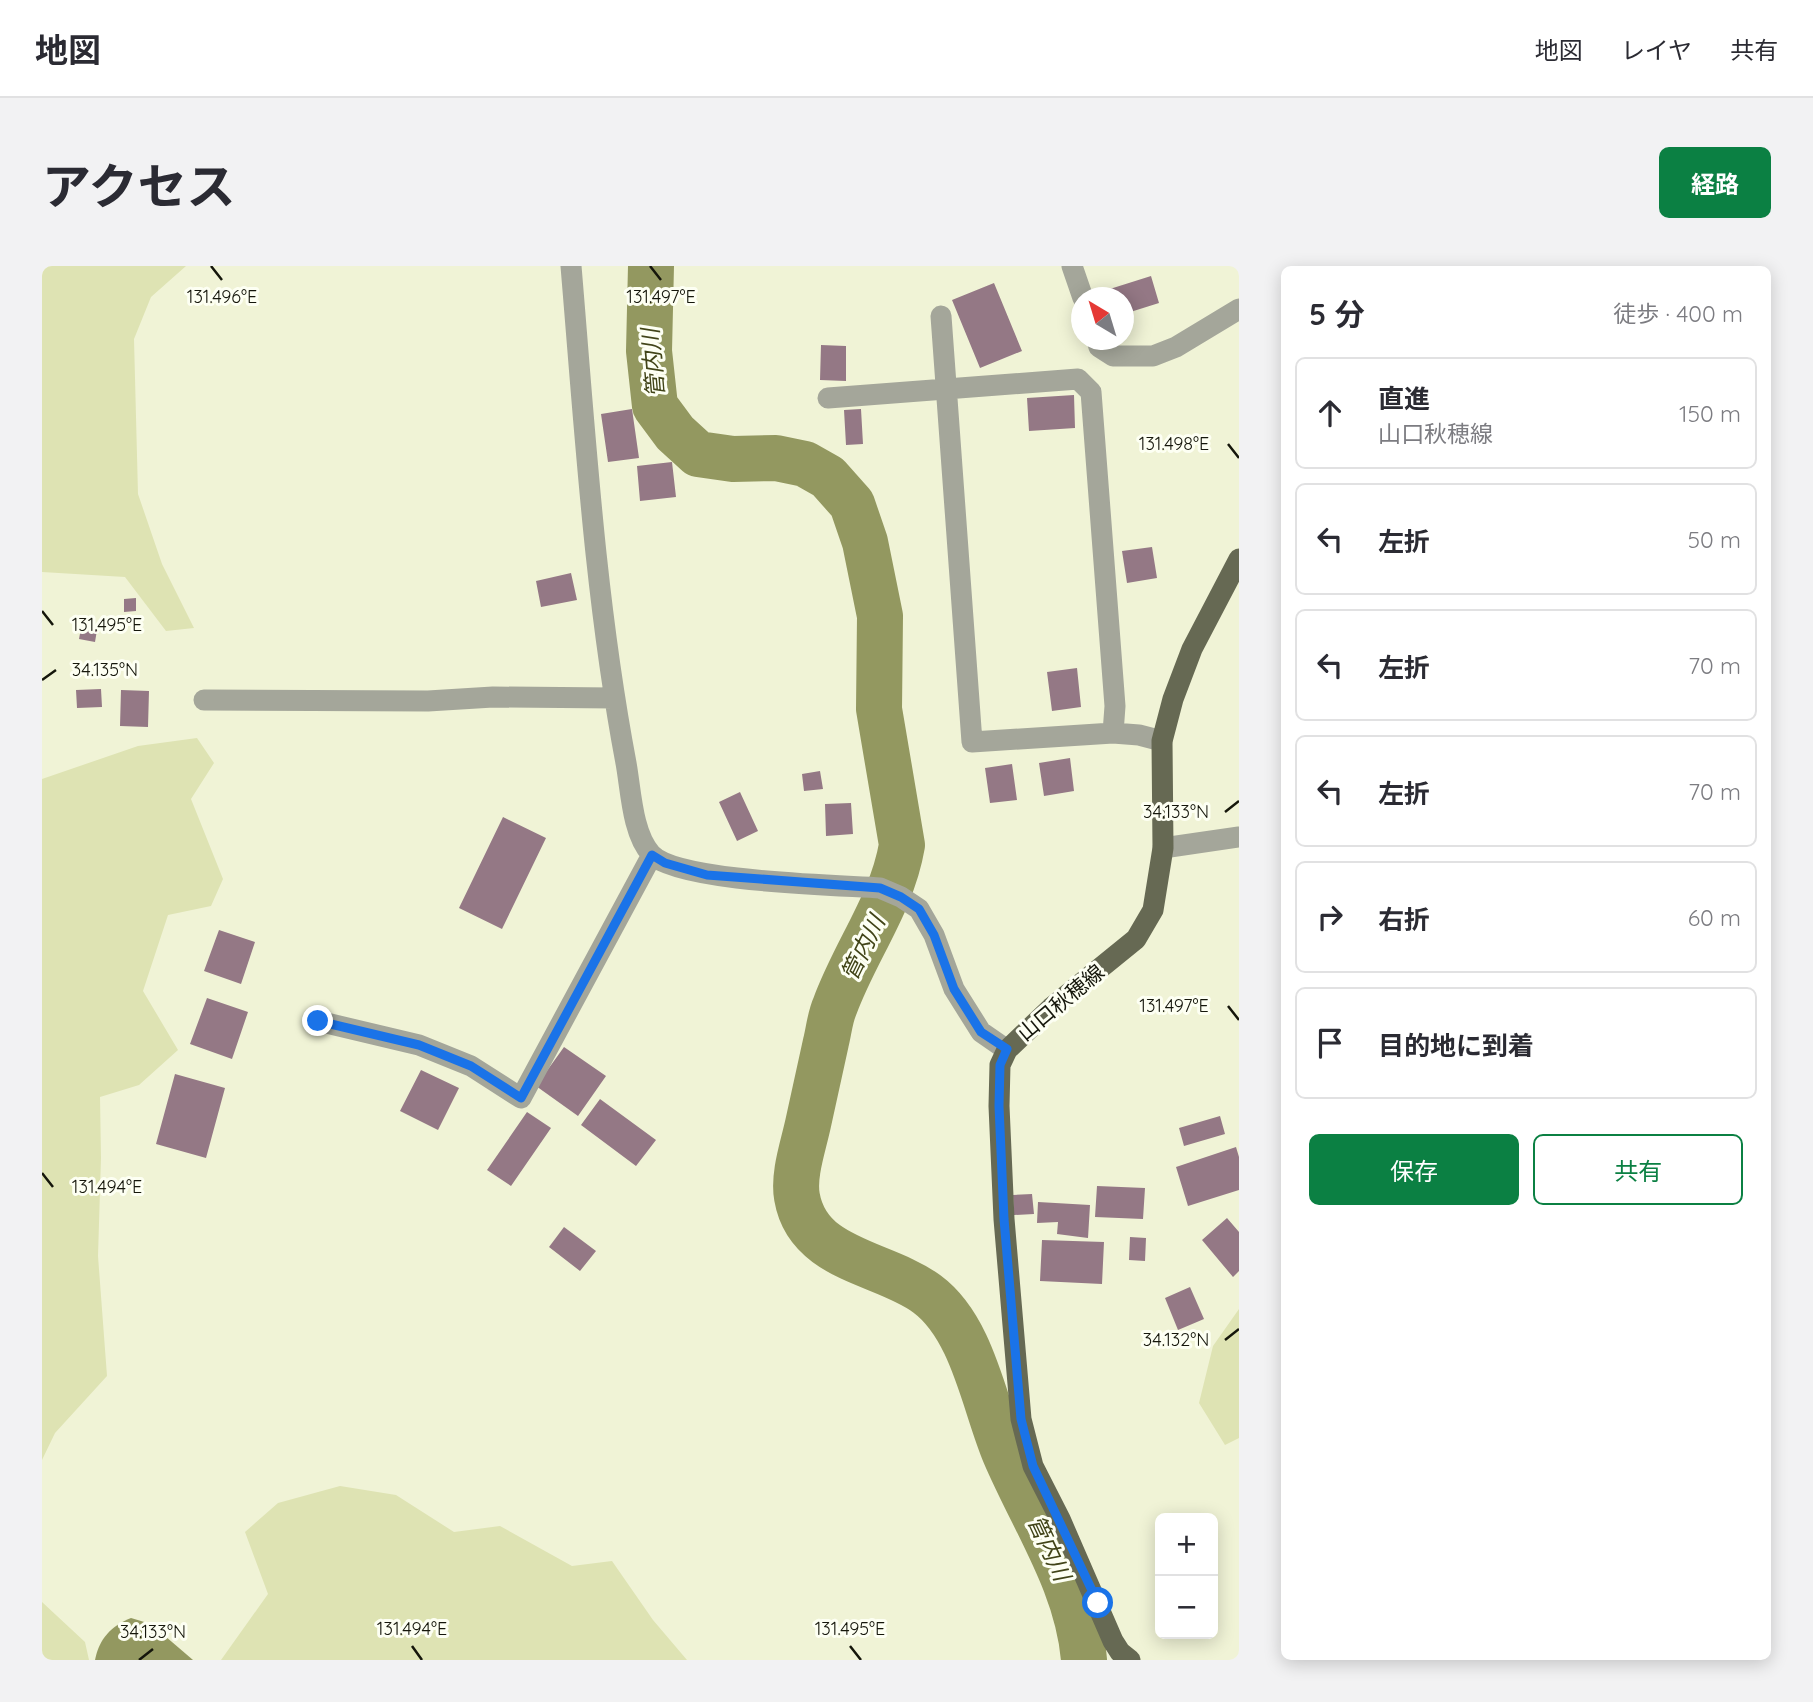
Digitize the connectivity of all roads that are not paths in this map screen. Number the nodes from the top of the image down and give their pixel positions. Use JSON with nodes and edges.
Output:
{"nodes":[{"id":1,"x":571,"y":266,"type":"edge"},
{"id":2,"x":1072,"y":266,"type":"edge"},
{"id":3,"x":1079,"y":287,"type":"edge"},
{"id":4,"x":1239,"y":309,"type":"edge"},
{"id":5,"x":941,"y":316,"type":"dead end"},
{"id":6,"x":1104,"y":350,"type":"edge"},
{"id":7,"x":947,"y":387,"type":"junction"},
{"id":8,"x":828,"y":397,"type":"dead end"},
{"id":9,"x":1239,"y":559,"type":"edge"},
{"id":10,"x":614,"y":698,"type":"junction"},
{"id":11,"x":204,"y":700,"type":"dead end"},
{"id":12,"x":1113,"y":733,"type":"junction"},
{"id":13,"x":1162,"y":741,"type":"junction"},
{"id":14,"x":1239,"y":837,"type":"edge"},
{"id":15,"x":1163,"y":848,"type":"junction"},
{"id":16,"x":652,"y":855,"type":"junction"},
{"id":17,"x":318,"y":1021,"type":"dead end"},
{"id":18,"x":1007,"y":1049,"type":"junction"},
{"id":19,"x":1120,"y":1657,"type":"edge"}],
"edges":[{"from":1,"to":10,"type":"street"},
{"from":2,"to":3,"type":"street"},
{"from":4,"to":6,"type":"street"},
{"from":5,"to":7,"type":"street"},
{"from":7,"to":8,"type":"street"},
{"from":7,"to":12,"type":"street"},
{"from":7,"to":12,"type":"street"},
{"from":9,"to":13,"type":"main road","name":"山口秋穂線"},
{"from":10,"to":11,"type":"street"},
{"from":10,"to":16,"type":"street"},
{"from":12,"to":13,"type":"street"},
{"from":13,"to":15,"type":"main road","name":"山口秋穂線"},
{"from":14,"to":15,"type":"street"},
{"from":15,"to":18,"type":"main road","name":"山口秋穂線"},
{"from":16,"to":17,"type":"street"},
{"from":16,"to":18,"type":"street"},
{"from":18,"to":19,"type":"main road","name":"山口秋穂線"}]}
